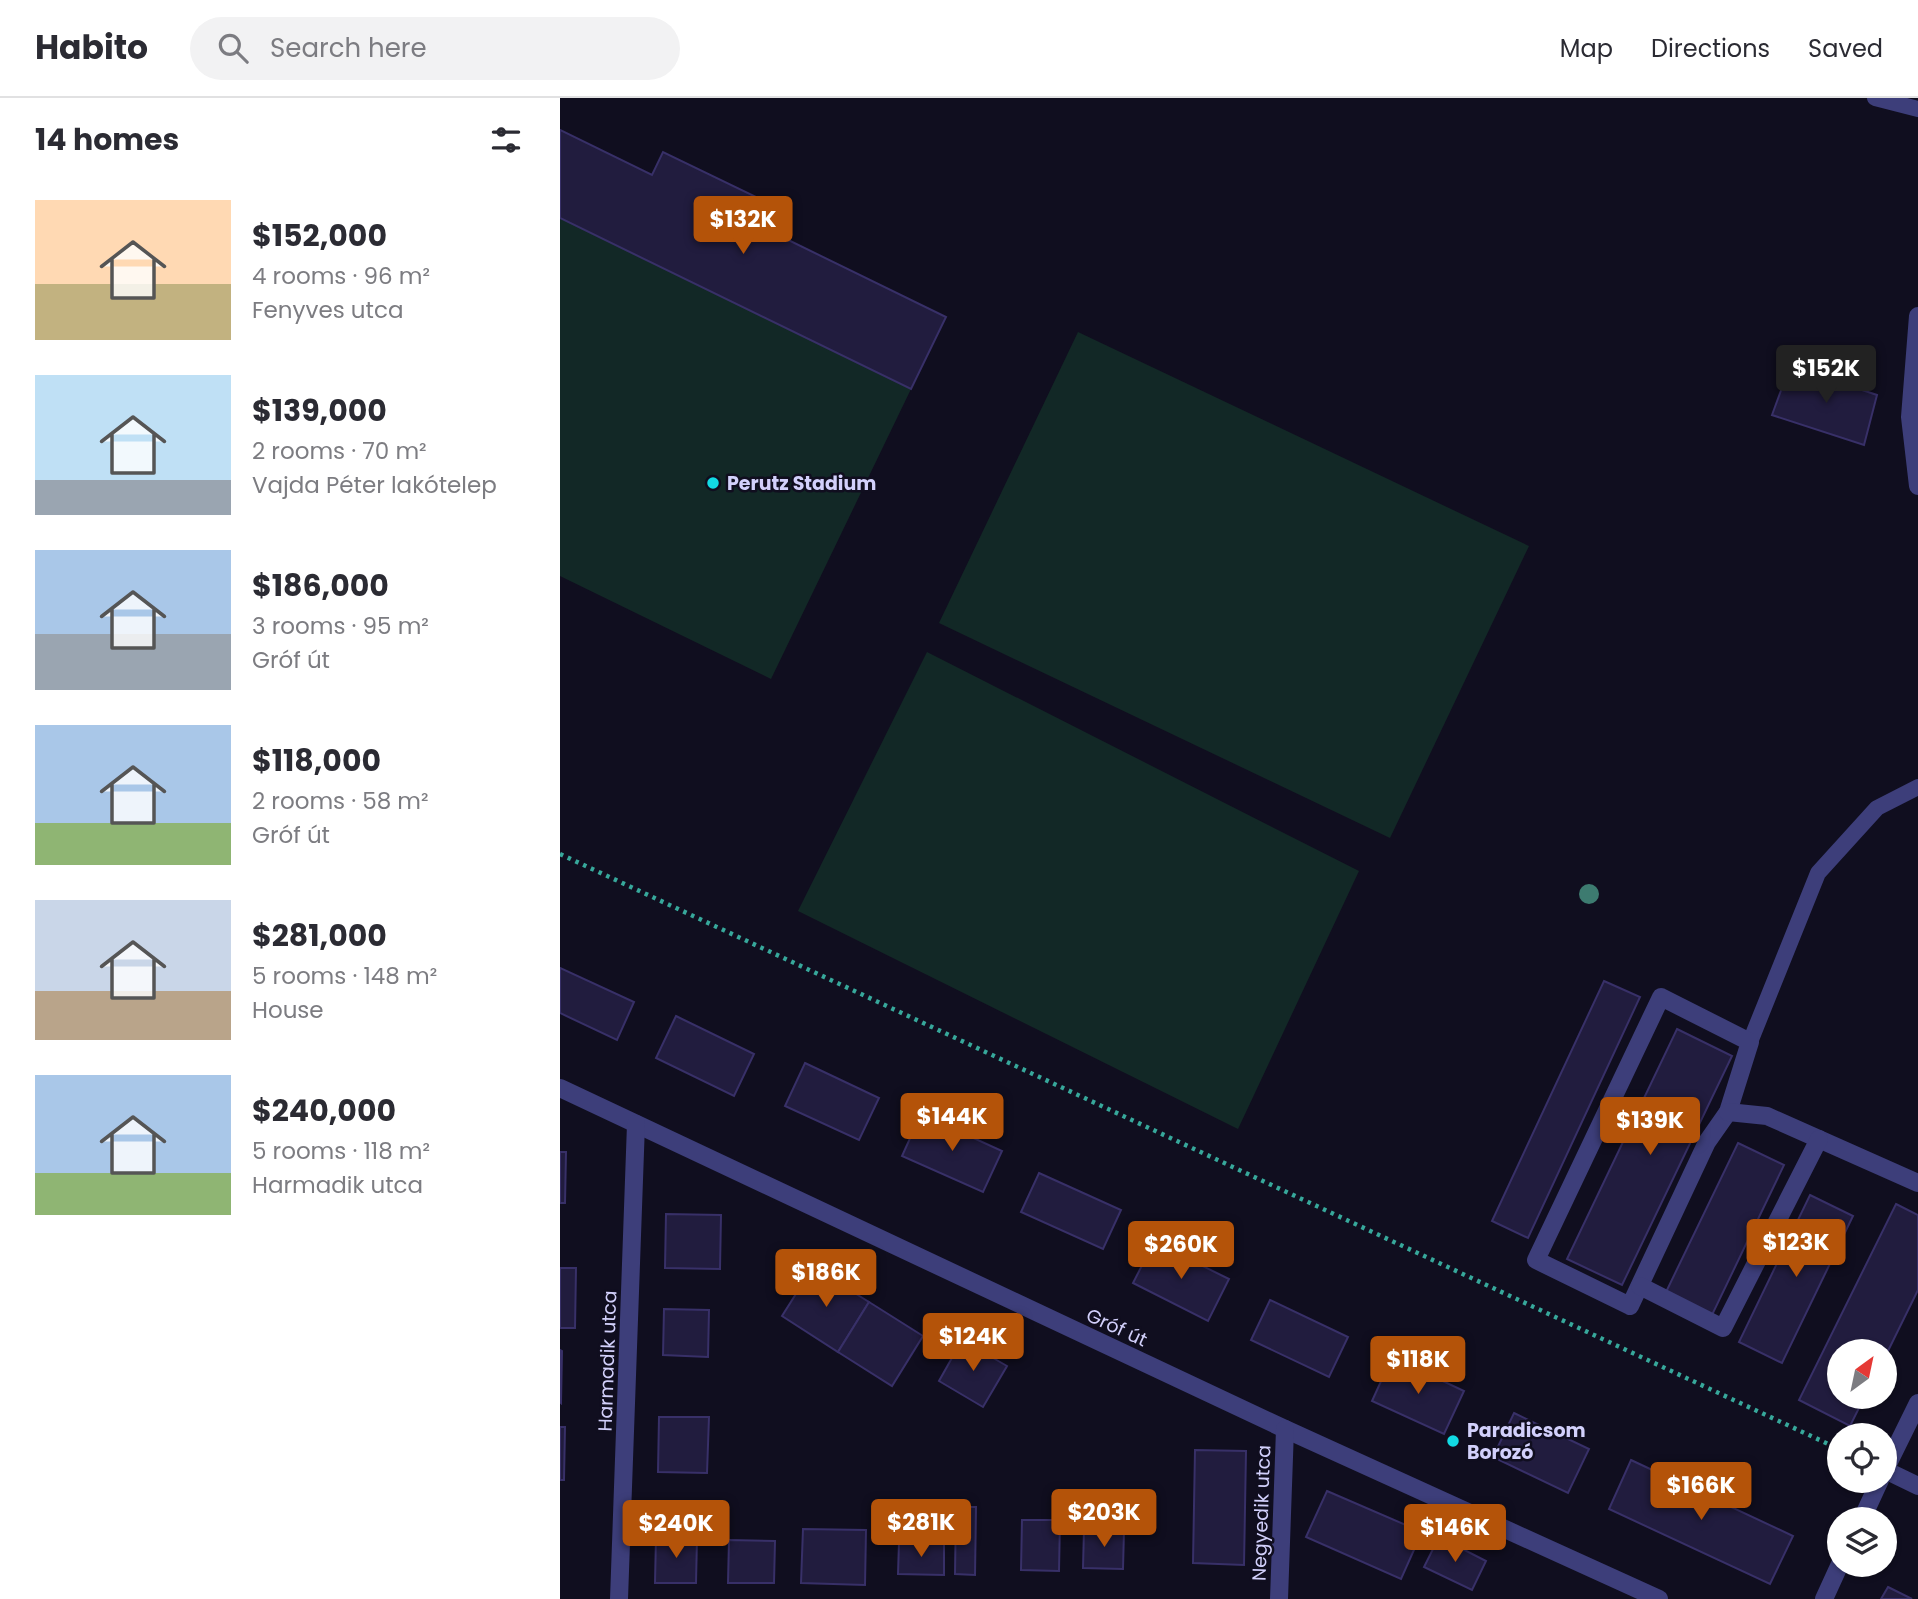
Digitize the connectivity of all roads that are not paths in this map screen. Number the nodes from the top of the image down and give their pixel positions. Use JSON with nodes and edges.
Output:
{"nodes":[{"id":1,"x":1875,"y":98,"type":"edge"},
{"id":2,"x":1918,"y":109,"type":"edge"},
{"id":3,"x":1918,"y":316,"type":"edge"},
{"id":4,"x":1918,"y":486,"type":"edge"},
{"id":5,"x":1918,"y":787,"type":"edge"},
{"id":6,"x":1750,"y":1042,"type":"junction"},
{"id":7,"x":560,"y":1088,"type":"edge"},
{"id":8,"x":1728,"y":1112,"type":"junction"},
{"id":9,"x":636,"y":1124,"type":"junction"},
{"id":10,"x":1819,"y":1139,"type":"junction"},
{"id":11,"x":1918,"y":1183,"type":"edge"},
{"id":12,"x":1640,"y":1286,"type":"junction"},
{"id":13,"x":1918,"y":1403,"type":"edge"},
{"id":14,"x":1285,"y":1429,"type":"junction"},
{"id":15,"x":1918,"y":1486,"type":"edge"},
{"id":16,"x":1834,"y":1577,"type":"edge"},
{"id":17,"x":619,"y":1599,"type":"edge"},
{"id":18,"x":1279,"y":1599,"type":"edge"},
{"id":19,"x":1659,"y":1599,"type":"edge"},
{"id":20,"x":1824,"y":1599,"type":"edge"}],
"edges":[{"from":1,"to":2,"type":"lane"},
{"from":3,"to":4,"type":"street"},
{"from":5,"to":6,"type":"lane"},
{"from":6,"to":8,"type":"street"},
{"from":6,"to":12,"type":"street"},
{"from":7,"to":9,"type":"street","name":"Gróf út"},
{"from":8,"to":10,"type":"street"},
{"from":8,"to":12,"type":"street"},
{"from":9,"to":14,"type":"street","name":"Gróf út"},
{"from":9,"to":17,"type":"street","name":"Harmadik utca"},
{"from":10,"to":11,"type":"street"},
{"from":10,"to":12,"type":"street"},
{"from":13,"to":15,"type":"street"},
{"from":14,"to":18,"type":"street","name":"Negyedik utca"},
{"from":14,"to":19,"type":"street","name":"Gróf út"},
{"from":16,"to":20,"type":"street"}]}
